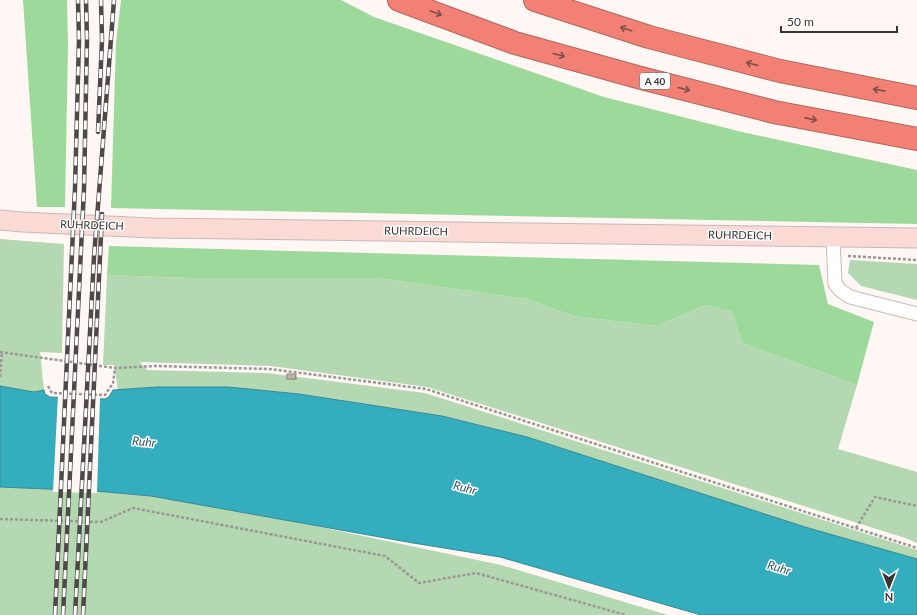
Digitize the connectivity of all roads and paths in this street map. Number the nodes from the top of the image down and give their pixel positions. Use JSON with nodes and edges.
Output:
{"nodes":[{"id":1,"x":399,"y":0,"type":"edge"},
{"id":2,"x":535,"y":0,"type":"edge"},
{"id":3,"x":917,"y":98,"type":"edge"},
{"id":4,"x":917,"y":139,"type":"edge"},
{"id":5,"x":0,"y":220,"type":"edge"},
{"id":6,"x":833,"y":237,"type":"junction"},
{"id":7,"x":917,"y":238,"type":"edge"},
{"id":8,"x":917,"y":314,"type":"edge"},
{"id":9,"x":1,"y":352,"type":"edge"},
{"id":10,"x":115,"y":368,"type":"junction"},
{"id":11,"x":0,"y":378,"type":"edge"},
{"id":12,"x":48,"y":386,"type":"dead end"},
{"id":13,"x":917,"y":506,"type":"edge"},
{"id":14,"x":0,"y":519,"type":"edge"},
{"id":15,"x":856,"y":528,"type":"junction"},
{"id":16,"x":917,"y":548,"type":"edge"},
{"id":17,"x":626,"y":615,"type":"edge"}],
"edges":[{"from":1,"to":4,"type":"highway","number":"A 40","one_way":true},
{"from":3,"to":2,"type":"highway","one_way":true},
{"from":5,"to":6,"type":"main road","name":"RUHRDEICH"},
{"from":6,"to":7,"type":"main road","name":"RUHRDEICH"},
{"from":6,"to":8,"type":"street"},
{"from":9,"to":10,"type":"path"},
{"from":9,"to":11,"type":"path"},
{"from":10,"to":12,"type":"path"},
{"from":10,"to":15,"type":"path"},
{"from":13,"to":15,"type":"path"},
{"from":14,"to":17,"type":"path"},
{"from":15,"to":16,"type":"path"}]}
